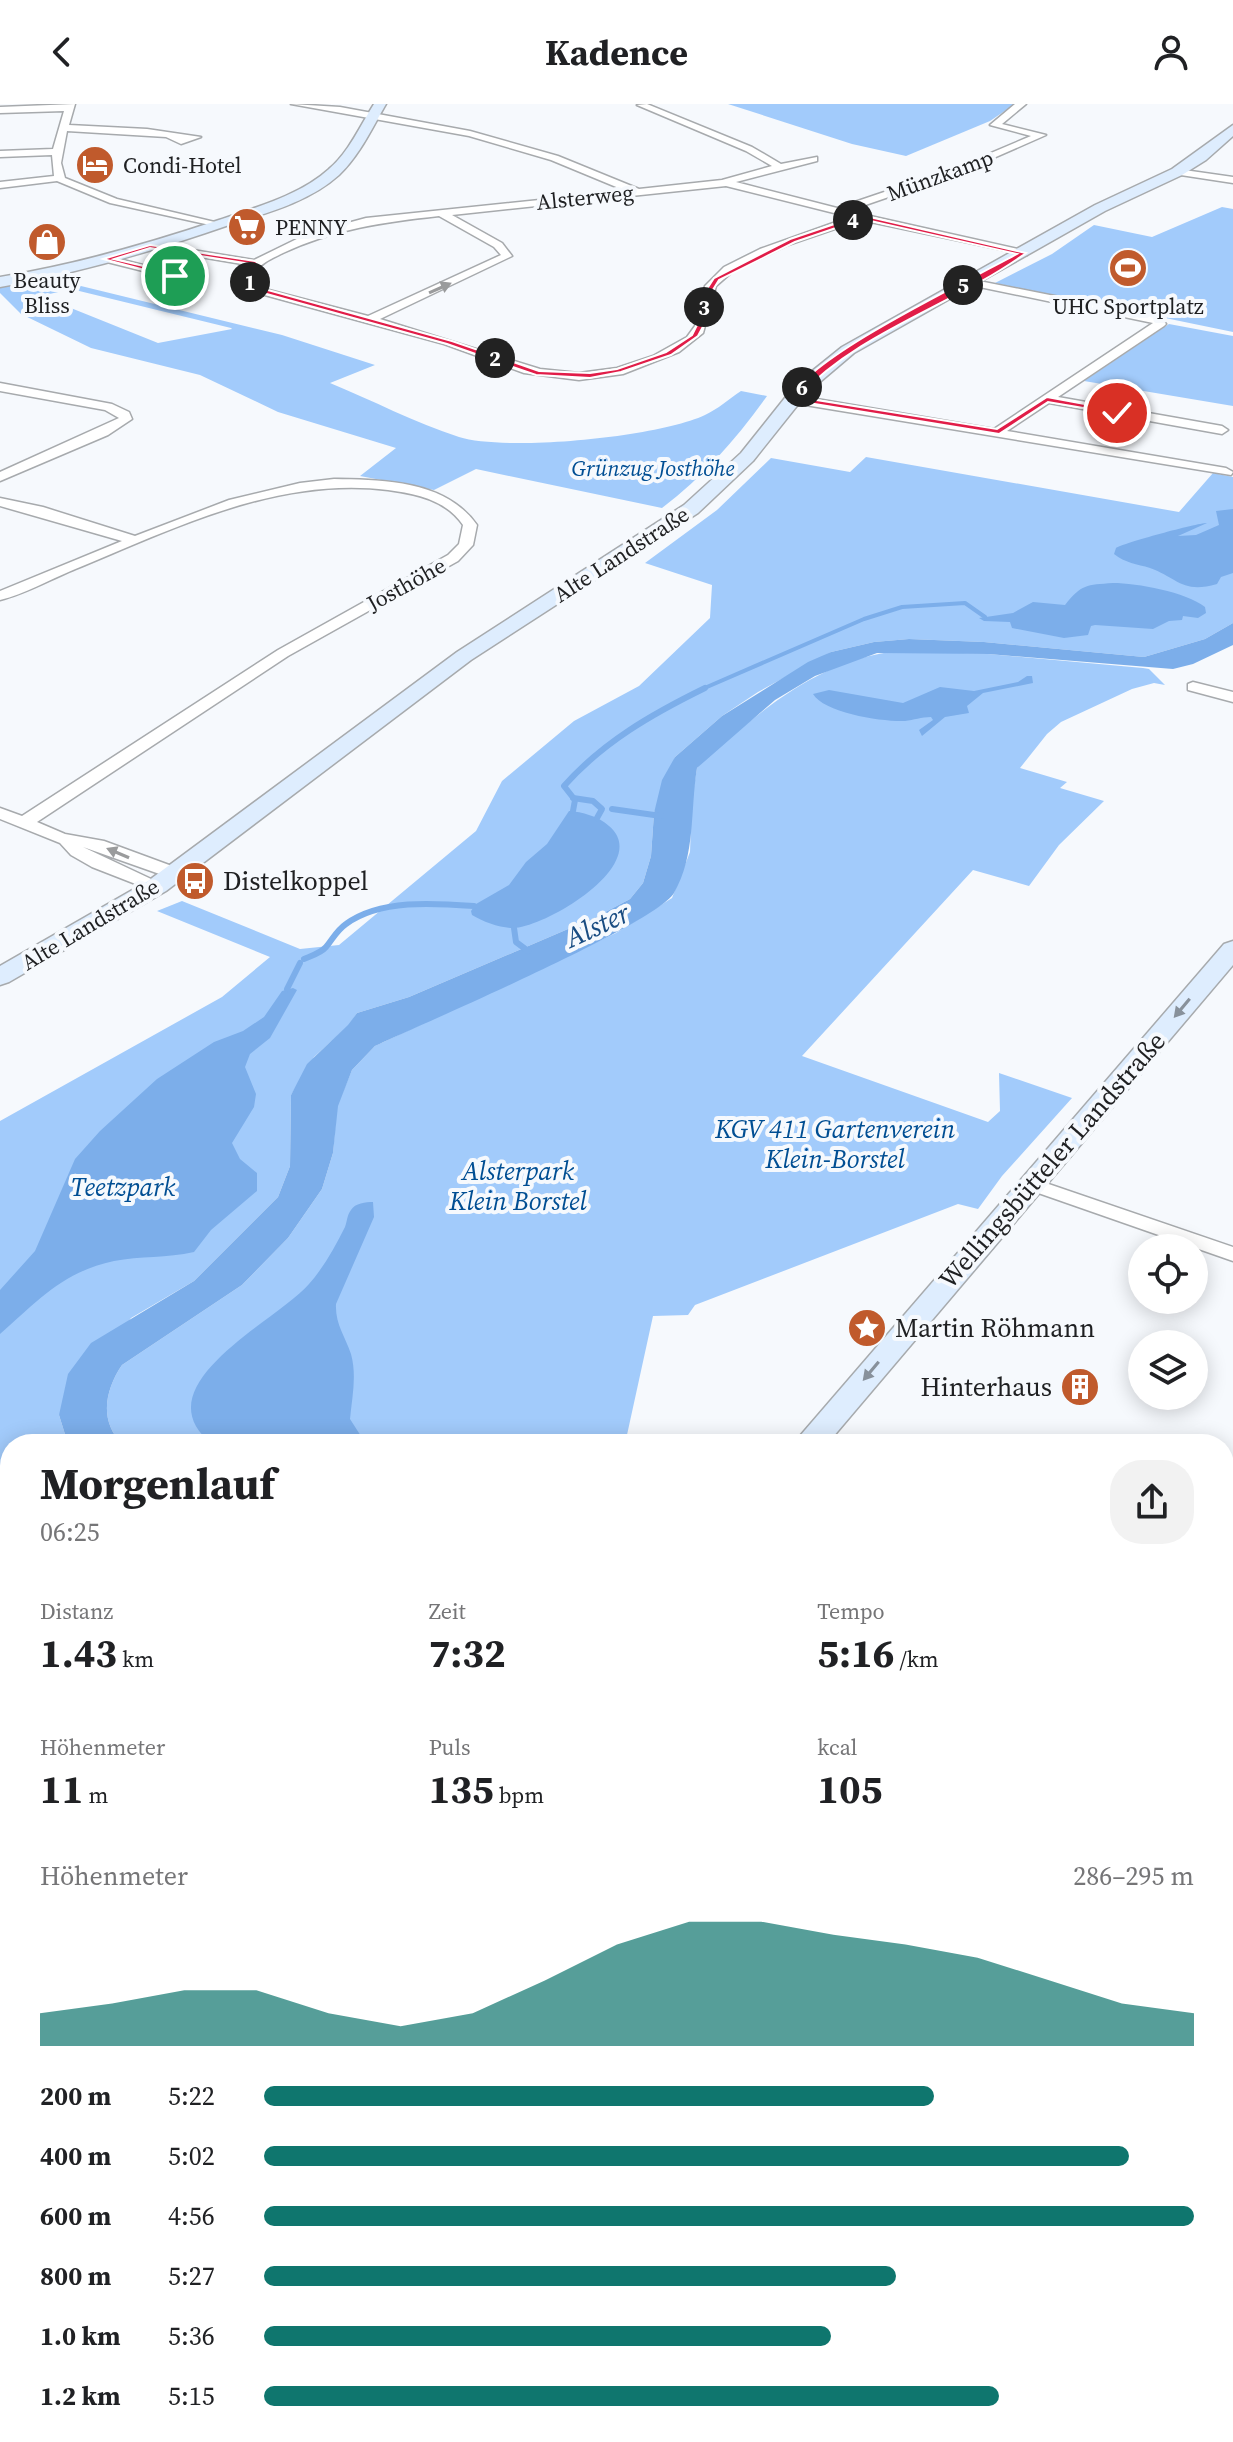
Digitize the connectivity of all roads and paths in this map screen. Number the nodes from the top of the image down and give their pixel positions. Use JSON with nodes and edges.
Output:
{"nodes":[{"id":1,"x":296,"y":104,"type":"edge"},
{"id":2,"x":1021,"y":104,"type":"edge"},
{"id":3,"x":642,"y":105,"type":"edge"},
{"id":4,"x":70,"y":106,"type":"edge"},
{"id":5,"x":377,"y":109,"type":"edge"},
{"id":6,"x":0,"y":110,"type":"edge"},
{"id":7,"x":65,"y":128,"type":"junction"},
{"id":8,"x":1233,"y":129,"type":"edge"},
{"id":9,"x":169,"y":134,"type":"dead end"},
{"id":10,"x":58,"y":152,"type":"junction"},
{"id":11,"x":0,"y":154,"type":"edge"},
{"id":12,"x":814,"y":159,"type":"dead end"},
{"id":13,"x":780,"y":167,"type":"junction"},
{"id":14,"x":1177,"y":172,"type":"junction"},
{"id":15,"x":59,"y":178,"type":"junction"},
{"id":16,"x":1233,"y":180,"type":"edge"},
{"id":17,"x":726,"y":183,"type":"junction"},
{"id":18,"x":0,"y":185,"type":"edge"},
{"id":19,"x":637,"y":192,"type":"junction"},
{"id":20,"x":836,"y":211,"type":"junction"},
{"id":21,"x":439,"y":212,"type":"junction"},
{"id":22,"x":861,"y":217,"type":"junction"},
{"id":23,"x":211,"y":227,"type":"junction"},
{"id":24,"x":150,"y":246,"type":"junction"},
{"id":25,"x":1023,"y":253,"type":"junction"},
{"id":26,"x":107,"y":259,"type":"junction"},
{"id":27,"x":255,"y":263,"type":"junction"},
{"id":28,"x":175,"y":276,"type":"dead end"},
{"id":29,"x":0,"y":282,"type":"edge"},
{"id":30,"x":969,"y":282,"type":"junction"},
{"id":31,"x":369,"y":320,"type":"junction"},
{"id":32,"x":0,"y":387,"type":"edge"},
{"id":33,"x":793,"y":399,"type":"junction"},
{"id":34,"x":1047,"y":399,"type":"junction"},
{"id":35,"x":1222,"y":430,"type":"dead end"},
{"id":36,"x":999,"y":431,"type":"junction"},
{"id":37,"x":1226,"y":472,"type":"dead end"},
{"id":38,"x":0,"y":477,"type":"edge"},
{"id":39,"x":0,"y":502,"type":"edge"},
{"id":40,"x":135,"y":540,"type":"junction"},
{"id":41,"x":0,"y":596,"type":"edge"},
{"id":42,"x":1193,"y":687,"type":"dead end"},
{"id":43,"x":1233,"y":697,"type":"edge"},
{"id":44,"x":0,"y":813,"type":"edge"},
{"id":45,"x":22,"y":824,"type":"junction"},
{"id":46,"x":165,"y":879,"type":"junction"},
{"id":47,"x":1233,"y":949,"type":"edge"},
{"id":48,"x":0,"y":977,"type":"edge"},
{"id":49,"x":1031,"y":1184,"type":"junction"},
{"id":50,"x":1233,"y":1254,"type":"edge"},
{"id":51,"x":818,"y":1434,"type":"edge"}],
"edges":[{"from":1,"to":5,"type":"street"},
{"from":2,"to":20,"type":"street","name":"Münzkamp"},
{"from":3,"to":13,"type":"street"},
{"from":4,"to":6,"type":"street"},
{"from":4,"to":7,"type":"street"},
{"from":5,"to":19,"type":"street"},
{"from":5,"to":23,"type":"main road"},
{"from":7,"to":9,"type":"street"},
{"from":7,"to":10,"type":"street"},
{"from":8,"to":14,"type":"main road","name":"Alte Landstraße"},
{"from":10,"to":11,"type":"street"},
{"from":10,"to":15,"type":"street"},
{"from":12,"to":13,"type":"street"},
{"from":13,"to":17,"type":"street"},
{"from":14,"to":16,"type":"street"},
{"from":14,"to":25,"type":"main road","name":"Alte Landstraße"},
{"from":15,"to":18,"type":"street"},
{"from":15,"to":23,"type":"street"},
{"from":17,"to":19,"type":"street","name":"Alsterweg"},
{"from":17,"to":20,"type":"street","name":"Alsterweg"},
{"from":19,"to":21,"type":"street","name":"Alsterweg"},
{"from":20,"to":22,"type":"street","name":"Alsterweg"},
{"from":21,"to":27,"type":"street","name":"Alsterweg"},
{"from":31,"to":21,"type":"street","one_way":true},
{"from":22,"to":25,"type":"street","name":"Alsterweg"},
{"from":22,"to":31,"type":"street"},
{"from":23,"to":24,"type":"main road"},
{"from":24,"to":26,"type":"main road"},
{"from":24,"to":27,"type":"street"},
{"from":25,"to":30,"type":"main road","name":"Alte Landstraße"},
{"from":26,"to":28,"type":"street"},
{"from":26,"to":29,"type":"main road"},
{"from":27,"to":31,"type":"street"},
{"from":30,"to":33,"type":"main road","name":"Alte Landstraße"},
{"from":30,"to":34,"type":"street"},
{"from":32,"to":38,"type":"street"},
{"from":33,"to":36,"type":"street"},
{"from":33,"to":46,"type":"main road","name":"Alte Landstraße"},
{"from":34,"to":35,"type":"street"},
{"from":34,"to":36,"type":"street"},
{"from":36,"to":37,"type":"street"},
{"from":39,"to":40,"type":"street"},
{"from":40,"to":41,"type":"street","name":"Josthöhe"},
{"from":40,"to":45,"type":"street","name":"Josthöhe"},
{"from":42,"to":43,"type":"street"},
{"from":44,"to":45,"type":"street"},
{"from":45,"to":46,"type":"street"},
{"from":46,"to":48,"type":"main road","name":"Alte Landstraße"},
{"from":47,"to":49,"type":"main road","name":"Wellingsbütteler Landstraße","one_way":true},
{"from":49,"to":50,"type":"street"},
{"from":49,"to":51,"type":"main road","name":"Wellingsbütteler Landstraße","one_way":true}]}
